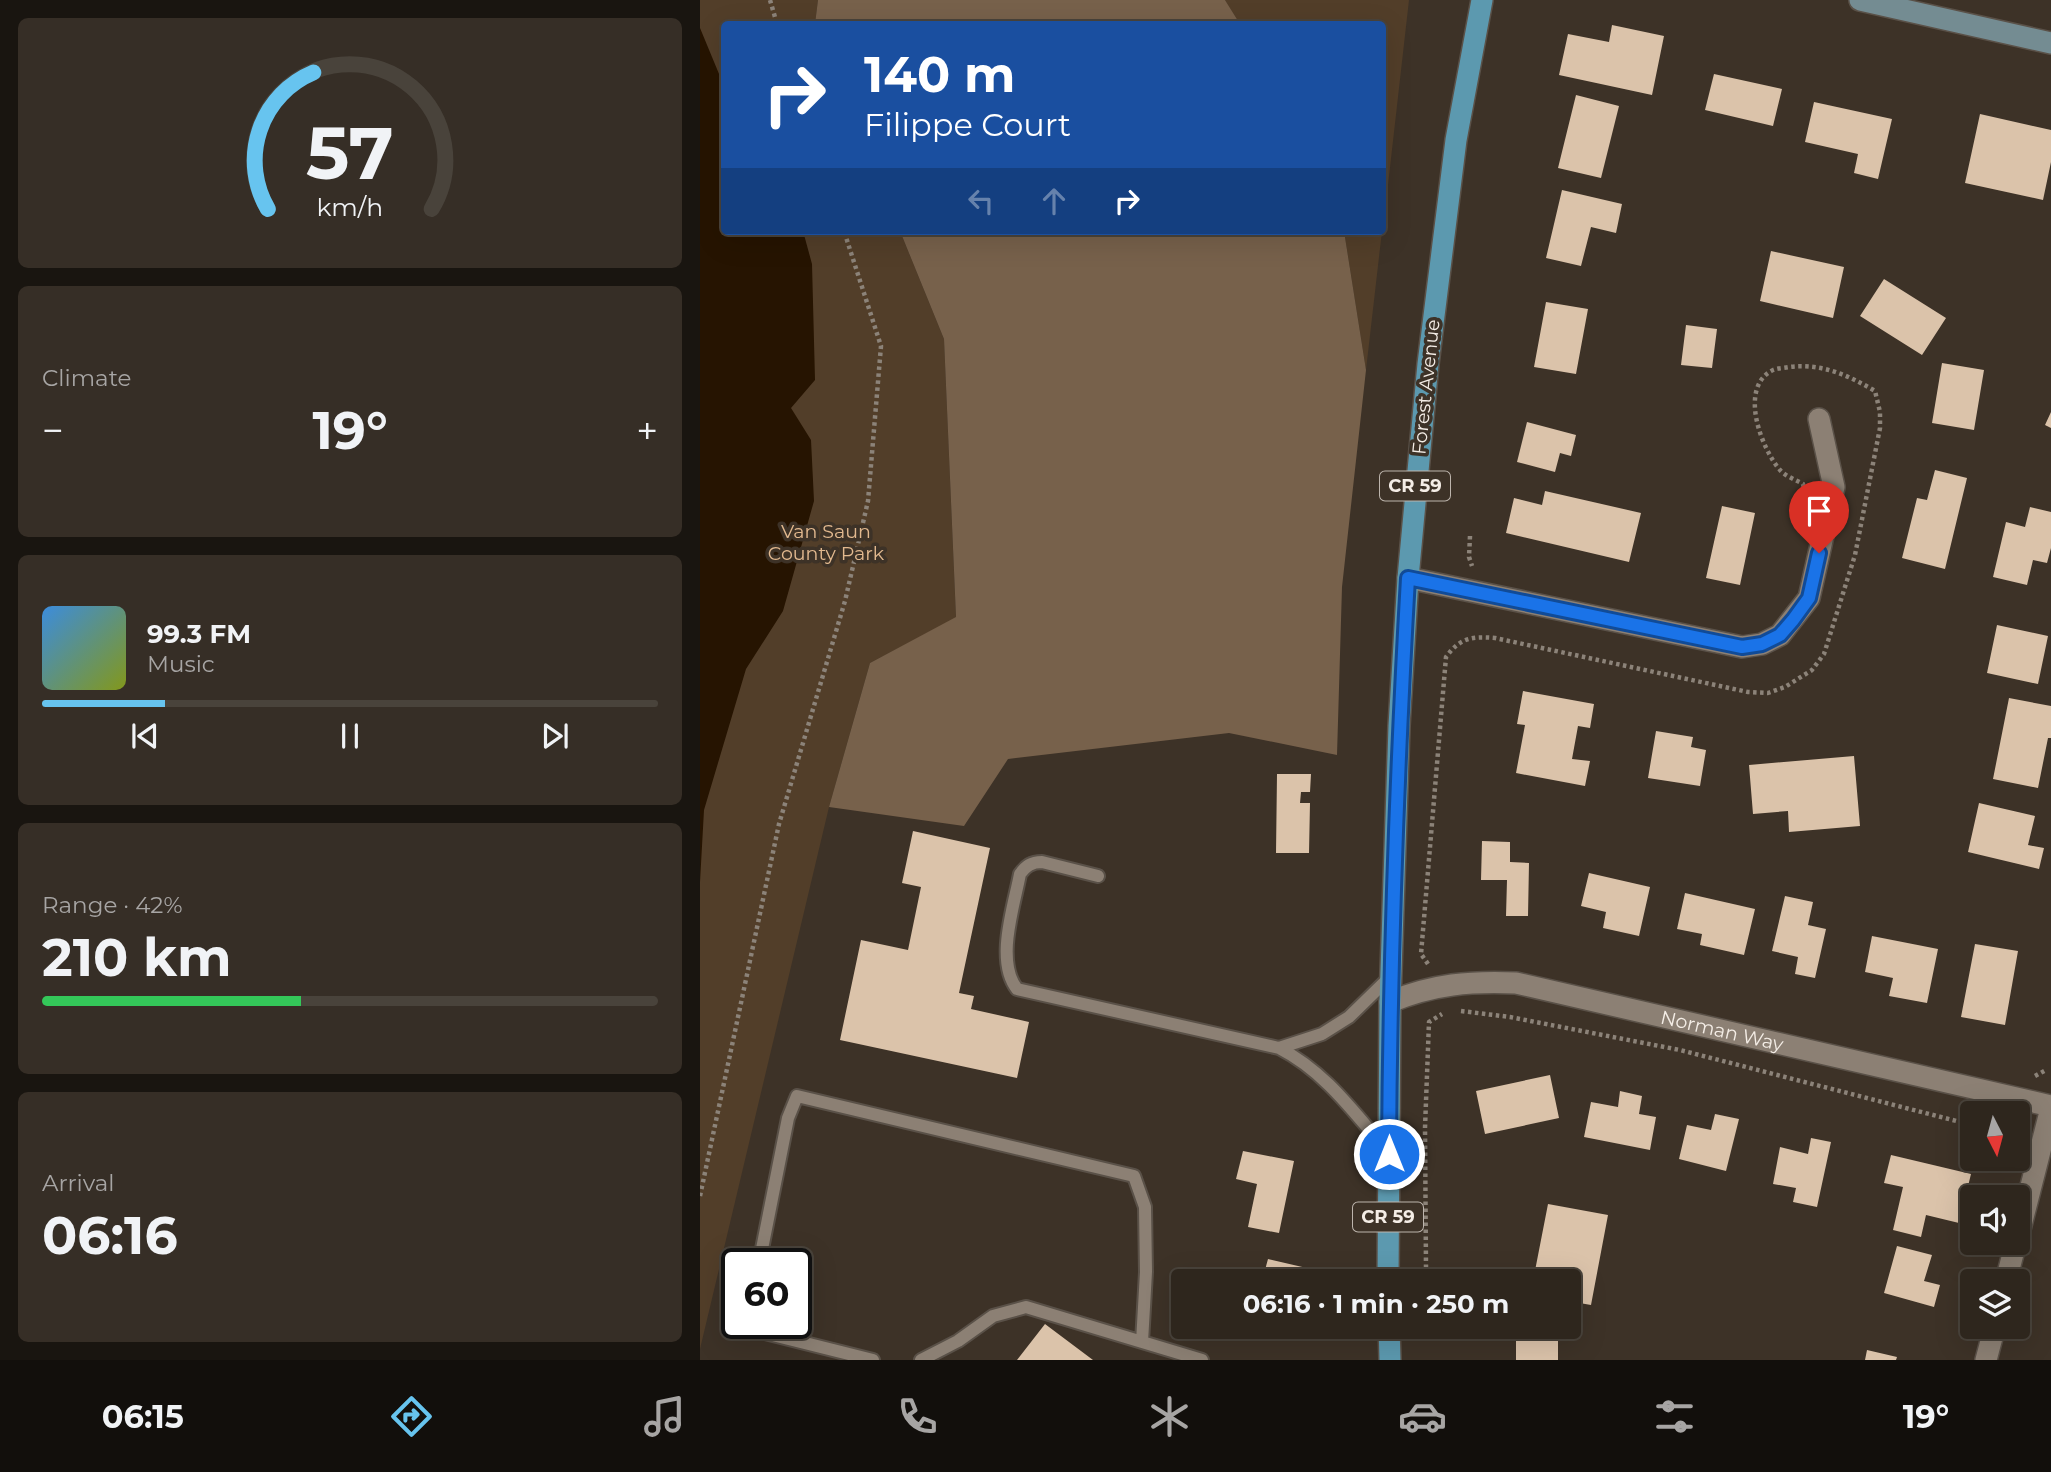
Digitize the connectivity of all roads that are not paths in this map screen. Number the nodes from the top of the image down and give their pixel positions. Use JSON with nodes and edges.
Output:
{"nodes":[{"id":1,"x":1482,"y":0,"type":"edge"},
{"id":2,"x":1860,"y":0,"type":"edge"},
{"id":3,"x":2051,"y":43,"type":"edge"},
{"id":4,"x":1819,"y":419,"type":"dead end"},
{"id":5,"x":1408,"y":578,"type":"junction"},
{"id":6,"x":1098,"y":876,"type":"dead end"},
{"id":7,"x":1391,"y":976,"type":"junction"},
{"id":8,"x":1390,"y":1002,"type":"junction"},
{"id":9,"x":1279,"y":1048,"type":"junction"},
{"id":10,"x":2051,"y":1107,"type":"edge"},
{"id":11,"x":1389,"y":1154,"type":"junction"},
{"id":12,"x":2030,"y":1190,"type":"edge"},
{"id":13,"x":762,"y":1248,"type":"edge"},
{"id":14,"x":1388,"y":1269,"type":"edge"},
{"id":15,"x":789,"y":1339,"type":"edge"},
{"id":16,"x":1389,"y":1339,"type":"edge"},
{"id":17,"x":1992,"y":1339,"type":"edge"},
{"id":18,"x":1142,"y":1342,"type":"junction"},
{"id":19,"x":873,"y":1360,"type":"edge"},
{"id":20,"x":921,"y":1360,"type":"edge"},
{"id":21,"x":1202,"y":1360,"type":"edge"},
{"id":22,"x":1390,"y":1360,"type":"edge"},
{"id":23,"x":1986,"y":1360,"type":"edge"}],
"edges":[{"from":1,"to":5,"type":"main road","name":"Forest Avenue","number":"CR 59"},
{"from":2,"to":3,"type":"street"},
{"from":4,"to":5,"type":"street"},
{"from":5,"to":7,"type":"main road","name":"Forest Avenue","number":"CR 59"},
{"from":6,"to":9,"type":"lane"},
{"from":7,"to":8,"type":"main road","name":"Forest Avenue","number":"CR 59"},
{"from":7,"to":9,"type":"lane"},
{"from":8,"to":10,"type":"street","name":"Norman Way"},
{"from":8,"to":11,"type":"main road","name":"Forest Avenue","number":"CR 59"},
{"from":9,"to":11,"type":"lane"},
{"from":10,"to":12,"type":"street"},
{"from":11,"to":14,"type":"main road","name":"Forest Avenue","number":"CR 59"},
{"from":13,"to":18,"type":"lane"},
{"from":15,"to":19,"type":"lane"},
{"from":16,"to":22,"type":"main road"},
{"from":17,"to":23,"type":"street"},
{"from":18,"to":20,"type":"lane"},
{"from":18,"to":21,"type":"lane"}]}
